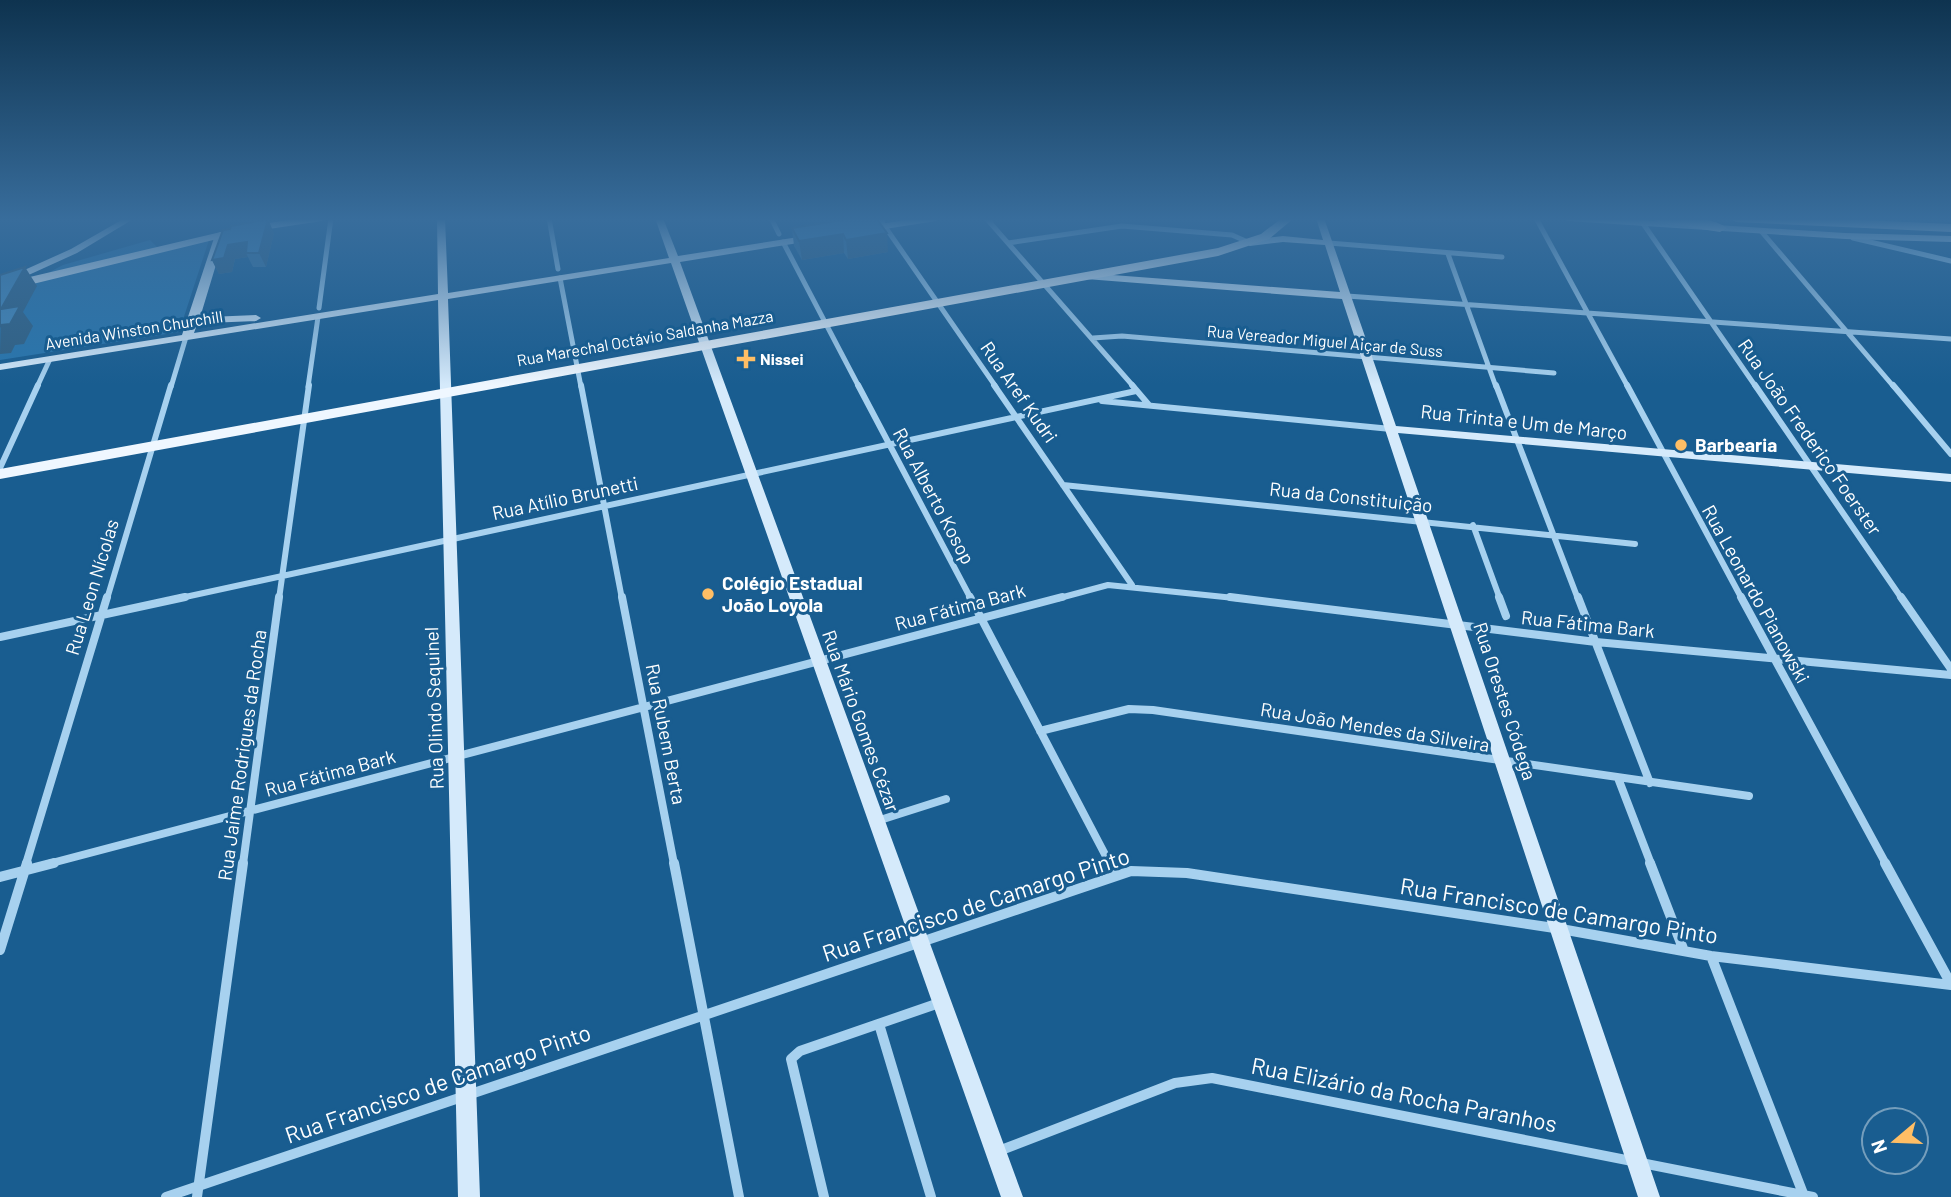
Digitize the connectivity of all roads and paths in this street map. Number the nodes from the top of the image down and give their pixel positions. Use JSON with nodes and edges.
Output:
{"nodes":[{"id":1,"x":559,"y":273,"type":"edge"},
{"id":2,"x":39,"y":274,"type":"edge"},
{"id":3,"x":208,"y":274,"type":"edge"},
{"id":4,"x":323,"y":274,"type":"edge"},
{"id":5,"x":443,"y":274,"type":"edge"},
{"id":6,"x":554,"y":274,"type":"edge"},
{"id":7,"x":680,"y":274,"type":"edge"},
{"id":8,"x":800,"y":274,"type":"edge"},
{"id":9,"x":918,"y":274,"type":"edge"},
{"id":10,"x":1034,"y":274,"type":"edge"},
{"id":11,"x":1098,"y":274,"type":"edge"},
{"id":12,"x":1180,"y":274,"type":"edge"},
{"id":13,"x":1339,"y":274,"type":"edge"},
{"id":14,"x":1454,"y":274,"type":"edge"},
{"id":15,"x":1567,"y":274,"type":"edge"},
{"id":16,"x":1678,"y":274,"type":"edge"},
{"id":17,"x":1798,"y":274,"type":"edge"},
{"id":18,"x":1086,"y":276,"type":"junction"},
{"id":19,"x":1195,"y":283,"type":"junction"},
{"id":20,"x":1043,"y":284,"type":"junction"},
{"id":21,"x":0,"y":286,"type":"edge"},
{"id":22,"x":443,"y":292,"type":"junction"},
{"id":23,"x":1347,"y":296,"type":"junction"},
{"id":24,"x":938,"y":303,"type":"junction"},
{"id":25,"x":1465,"y":307,"type":"junction"},
{"id":26,"x":197,"y":312,"type":"junction"},
{"id":27,"x":318,"y":313,"type":"junction"},
{"id":28,"x":1589,"y":315,"type":"junction"},
{"id":29,"x":826,"y":323,"type":"junction"},
{"id":30,"x":1712,"y":323,"type":"junction"},
{"id":31,"x":1848,"y":332,"type":"junction"},
{"id":32,"x":189,"y":333,"type":"junction"},
{"id":33,"x":1093,"y":338,"type":"junction"},
{"id":34,"x":1951,"y":339,"type":"edge"},
{"id":35,"x":705,"y":345,"type":"junction"},
{"id":36,"x":1367,"y":357,"type":"junction"},
{"id":37,"x":50,"y":359,"type":"junction"},
{"id":38,"x":0,"y":366,"type":"edge"},
{"id":39,"x":577,"y":368,"type":"junction"},
{"id":40,"x":1488,"y":368,"type":"junction"},
{"id":41,"x":1554,"y":373,"type":"dead end"},
{"id":42,"x":1136,"y":391,"type":"junction"},
{"id":43,"x":446,"y":392,"type":"junction"},
{"id":44,"x":1094,"y":400,"type":"junction"},
{"id":45,"x":1149,"y":406,"type":"junction"},
{"id":46,"x":1016,"y":417,"type":"junction"},
{"id":47,"x":303,"y":418,"type":"junction"},
{"id":48,"x":1391,"y":429,"type":"junction"},
{"id":49,"x":1517,"y":441,"type":"junction"},
{"id":50,"x":890,"y":444,"type":"junction"},
{"id":51,"x":153,"y":446,"type":"junction"},
{"id":52,"x":1951,"y":454,"type":"edge"},
{"id":53,"x":1662,"y":455,"type":"junction"},
{"id":54,"x":1811,"y":467,"type":"junction"},
{"id":55,"x":0,"y":468,"type":"edge"},
{"id":56,"x":0,"y":474,"type":"edge"},
{"id":57,"x":752,"y":474,"type":"junction"},
{"id":58,"x":1951,"y":478,"type":"edge"},
{"id":59,"x":1063,"y":485,"type":"junction"},
{"id":60,"x":604,"y":506,"type":"junction"},
{"id":61,"x":1422,"y":520,"type":"junction"},
{"id":62,"x":1473,"y":525,"type":"junction"},
{"id":63,"x":1554,"y":534,"type":"junction"},
{"id":64,"x":450,"y":539,"type":"junction"},
{"id":65,"x":1634,"y":544,"type":"dead end"},
{"id":66,"x":282,"y":576,"type":"junction"},
{"id":67,"x":1132,"y":585,"type":"junction"},
{"id":68,"x":102,"y":615,"type":"junction"},
{"id":69,"x":1506,"y":616,"type":"dead end"},
{"id":70,"x":981,"y":618,"type":"junction"},
{"id":71,"x":1458,"y":625,"type":"junction"},
{"id":72,"x":0,"y":637,"type":"edge"},
{"id":73,"x":1596,"y":642,"type":"junction"},
{"id":74,"x":1774,"y":658,"type":"junction"},
{"id":75,"x":819,"y":660,"type":"junction"},
{"id":76,"x":1951,"y":669,"type":"edge"},
{"id":77,"x":1951,"y":675,"type":"edge"},
{"id":78,"x":644,"y":707,"type":"junction"},
{"id":79,"x":1040,"y":731,"type":"junction"},
{"id":80,"x":456,"y":756,"type":"junction"},
{"id":81,"x":1503,"y":762,"type":"junction"},
{"id":82,"x":1618,"y":778,"type":"junction"},
{"id":83,"x":1650,"y":783,"type":"junction"},
{"id":84,"x":1749,"y":796,"type":"dead end"},
{"id":85,"x":946,"y":799,"type":"dead end"},
{"id":86,"x":250,"y":811,"type":"junction"},
{"id":87,"x":877,"y":821,"type":"junction"},
{"id":88,"x":24,"y":870,"type":"junction"},
{"id":89,"x":1115,"y":875,"type":"junction"},
{"id":90,"x":0,"y":877,"type":"edge"},
{"id":91,"x":1561,"y":929,"type":"junction"},
{"id":92,"x":920,"y":941,"type":"junction"},
{"id":93,"x":0,"y":950,"type":"edge"},
{"id":94,"x":1684,"y":951,"type":"junction"},
{"id":95,"x":1711,"y":956,"type":"junction"},
{"id":96,"x":1951,"y":985,"type":"edge"},
{"id":97,"x":942,"y":1002,"type":"junction"},
{"id":98,"x":705,"y":1014,"type":"junction"},
{"id":99,"x":879,"y":1024,"type":"junction"},
{"id":100,"x":466,"y":1095,"type":"junction"},
{"id":101,"x":996,"y":1152,"type":"junction"},
{"id":102,"x":1637,"y":1162,"type":"junction"},
{"id":103,"x":199,"y":1186,"type":"junction"},
{"id":104,"x":1807,"y":1196,"type":"edge"},
{"id":105,"x":166,"y":1197,"type":"edge"},
{"id":106,"x":197,"y":1197,"type":"edge"},
{"id":107,"x":469,"y":1197,"type":"edge"},
{"id":108,"x":739,"y":1197,"type":"edge"},
{"id":109,"x":824,"y":1197,"type":"edge"},
{"id":110,"x":931,"y":1197,"type":"edge"},
{"id":111,"x":1012,"y":1197,"type":"edge"},
{"id":112,"x":1649,"y":1197,"type":"edge"}],
"edges":[{"from":1,"to":39,"type":"street","name":"Rua Rubem Berta"},
{"from":2,"to":21,"type":"main road"},
{"from":3,"to":26,"type":"street","name":"Rua Leon Nícolas"},
{"from":4,"to":27,"type":"street","name":"Rua Jaime Rodrigues da Rocha"},
{"from":5,"to":22,"type":"street","name":"Rua Olindo Sequinel"},
{"from":6,"to":22,"type":"street","name":"Avenida Winston Churchill"},
{"from":7,"to":35,"type":"street","name":"Rua Mário Gomes Cézar"},
{"from":8,"to":29,"type":"street","name":"Rua Alberto Kosop"},
{"from":9,"to":24,"type":"street","name":"Rua Aref Kudri"},
{"from":10,"to":20,"type":"street"},
{"from":11,"to":18,"type":"main road","name":"Rua Marechal Octávio Saldanha Mazza"},
{"from":12,"to":19,"type":"street"},
{"from":13,"to":23,"type":"street","name":"Rua Orestes Códega"},
{"from":14,"to":25,"type":"street"},
{"from":15,"to":28,"type":"street","name":"Rua Leonardo Pianowski"},
{"from":16,"to":30,"type":"street","name":"Rua João Frederico Foerster"},
{"from":17,"to":31,"type":"street"},
{"from":18,"to":19,"type":"street"},
{"from":18,"to":20,"type":"main road","name":"Rua Marechal Octávio Saldanha Mazza"},
{"from":19,"to":23,"type":"street"},
{"from":20,"to":24,"type":"main road","name":"Rua Marechal Octávio Saldanha Mazza"},
{"from":20,"to":33,"type":"street"},
{"from":22,"to":27,"type":"street","name":"Avenida Winston Churchill"},
{"from":22,"to":43,"type":"street","name":"Rua Olindo Sequinel"},
{"from":23,"to":25,"type":"street"},
{"from":23,"to":36,"type":"street","name":"Rua Orestes Códega"},
{"from":24,"to":29,"type":"main road","name":"Rua Marechal Octávio Saldanha Mazza"},
{"from":24,"to":46,"type":"street","name":"Rua Aref Kudri"},
{"from":25,"to":28,"type":"street"},
{"from":25,"to":40,"type":"street"},
{"from":26,"to":27,"type":"street","name":"Avenida Winston Churchill"},
{"from":26,"to":32,"type":"street","name":"Rua Leon Nícolas"},
{"from":27,"to":32,"type":"street","name":"Avenida Winston Churchill"},
{"from":27,"to":47,"type":"street","name":"Rua Jaime Rodrigues da Rocha"},
{"from":28,"to":30,"type":"street"},
{"from":28,"to":53,"type":"street","name":"Rua Leonardo Pianowski"},
{"from":29,"to":35,"type":"main road","name":"Rua Marechal Octávio Saldanha Mazza"},
{"from":29,"to":50,"type":"street","name":"Rua Alberto Kosop"},
{"from":30,"to":31,"type":"street"},
{"from":30,"to":54,"type":"street","name":"Rua João Frederico Foerster"},
{"from":31,"to":34,"type":"street"},
{"from":31,"to":52,"type":"street"},
{"from":32,"to":37,"type":"street","name":"Avenida Winston Churchill"},
{"from":32,"to":51,"type":"street","name":"Rua Leon Nícolas"},
{"from":33,"to":36,"type":"street","name":"Rua Vereador Miguel Aiçar de Suss"},
{"from":33,"to":42,"type":"street"},
{"from":35,"to":39,"type":"main road","name":"Rua Marechal Octávio Saldanha Mazza"},
{"from":35,"to":57,"type":"street","name":"Rua Mário Gomes Cézar"},
{"from":36,"to":40,"type":"street","name":"Rua Vereador Miguel Aiçar de Suss"},
{"from":36,"to":48,"type":"street","name":"Rua Orestes Códega"},
{"from":37,"to":38,"type":"street","name":"Avenida Winston Churchill"},
{"from":37,"to":55,"type":"street"},
{"from":39,"to":43,"type":"main road","name":"Rua Marechal Octávio Saldanha Mazza"},
{"from":39,"to":60,"type":"street","name":"Rua Rubem Berta"},
{"from":40,"to":41,"type":"street","name":"Rua Vereador Miguel Aiçar de Suss"},
{"from":40,"to":49,"type":"street"},
{"from":42,"to":44,"type":"street","name":"Rua Atílio Brunetti"},
{"from":42,"to":45,"type":"street"},
{"from":43,"to":47,"type":"main road","name":"Rua Marechal Octávio Saldanha Mazza"},
{"from":43,"to":64,"type":"street","name":"Rua Olindo Sequinel"},
{"from":44,"to":45,"type":"street","name":"Rua Trinta e Um de Março"},
{"from":44,"to":46,"type":"street","name":"Rua Atílio Brunetti"},
{"from":45,"to":48,"type":"street","name":"Rua Trinta e Um de Março"},
{"from":46,"to":50,"type":"street","name":"Rua Atílio Brunetti"},
{"from":46,"to":59,"type":"street","name":"Rua Aref Kudri"},
{"from":47,"to":51,"type":"main road","name":"Rua Marechal Octávio Saldanha Mazza"},
{"from":47,"to":66,"type":"street","name":"Rua Jaime Rodrigues da Rocha"},
{"from":48,"to":49,"type":"street","name":"Rua Trinta e Um de Março"},
{"from":48,"to":61,"type":"street","name":"Rua Orestes Códega"},
{"from":49,"to":53,"type":"street","name":"Rua Trinta e Um de Março"},
{"from":49,"to":63,"type":"street"},
{"from":50,"to":57,"type":"street","name":"Rua Atílio Brunetti"},
{"from":50,"to":70,"type":"street","name":"Rua Alberto Kosop"},
{"from":51,"to":56,"type":"main road","name":"Rua Marechal Octávio Saldanha Mazza"},
{"from":51,"to":68,"type":"street","name":"Rua Leon Nícolas"},
{"from":53,"to":54,"type":"street","name":"Rua Trinta e Um de Março"},
{"from":53,"to":74,"type":"street","name":"Rua Leonardo Pianowski"},
{"from":54,"to":58,"type":"street","name":"Rua Trinta e Um de Março"},
{"from":54,"to":76,"type":"street","name":"Rua João Frederico Foerster"},
{"from":57,"to":60,"type":"street","name":"Rua Atílio Brunetti"},
{"from":57,"to":75,"type":"street","name":"Rua Mário Gomes Cézar"},
{"from":59,"to":61,"type":"street","name":"Rua da Constituição"},
{"from":59,"to":67,"type":"street","name":"Rua Aref Kudri"},
{"from":60,"to":64,"type":"street","name":"Rua Atílio Brunetti"},
{"from":60,"to":78,"type":"street","name":"Rua Rubem Berta"},
{"from":61,"to":62,"type":"street","name":"Rua da Constituição"},
{"from":61,"to":71,"type":"street","name":"Rua Orestes Códega"},
{"from":62,"to":63,"type":"street","name":"Rua da Constituição"},
{"from":62,"to":69,"type":"street"},
{"from":63,"to":65,"type":"street","name":"Rua da Constituição"},
{"from":63,"to":73,"type":"street"},
{"from":64,"to":66,"type":"street","name":"Rua Atílio Brunetti"},
{"from":64,"to":80,"type":"street","name":"Rua Olindo Sequinel"},
{"from":66,"to":68,"type":"street","name":"Rua Atílio Brunetti"},
{"from":66,"to":86,"type":"street","name":"Rua Jaime Rodrigues da Rocha"},
{"from":67,"to":70,"type":"street","name":"Rua Fátima Bark"},
{"from":67,"to":71,"type":"street","name":"Rua Fátima Bark"},
{"from":68,"to":72,"type":"street","name":"Rua Atílio Brunetti"},
{"from":68,"to":88,"type":"street","name":"Rua Leon Nícolas"},
{"from":70,"to":75,"type":"street","name":"Rua Fátima Bark"},
{"from":70,"to":79,"type":"street","name":"Rua Alberto Kosop"},
{"from":71,"to":73,"type":"street","name":"Rua Fátima Bark"},
{"from":71,"to":81,"type":"street","name":"Rua Orestes Códega"},
{"from":73,"to":74,"type":"street","name":"Rua Fátima Bark"},
{"from":73,"to":83,"type":"street"},
{"from":74,"to":77,"type":"street","name":"Rua Fátima Bark"},
{"from":74,"to":96,"type":"street","name":"Rua Leonardo Pianowski"},
{"from":75,"to":78,"type":"street","name":"Rua Fátima Bark"},
{"from":75,"to":87,"type":"street","name":"Rua Mário Gomes Cézar"},
{"from":78,"to":80,"type":"street","name":"Rua Fátima Bark"},
{"from":78,"to":98,"type":"street","name":"Rua Rubem Berta"},
{"from":79,"to":81,"type":"street","name":"Rua João Mendes da Silveira"},
{"from":79,"to":89,"type":"street","name":"Rua Alberto Kosop"},
{"from":80,"to":86,"type":"street","name":"Rua Fátima Bark"},
{"from":80,"to":100,"type":"street","name":"Rua Olindo Sequinel"},
{"from":81,"to":82,"type":"street","name":"Rua João Mendes da Silveira"},
{"from":81,"to":91,"type":"street","name":"Rua Orestes Códega"},
{"from":82,"to":83,"type":"street","name":"Rua João Mendes da Silveira"},
{"from":82,"to":94,"type":"street"},
{"from":83,"to":84,"type":"street","name":"Rua João Mendes da Silveira"},
{"from":85,"to":87,"type":"street"},
{"from":86,"to":88,"type":"street","name":"Rua Fátima Bark"},
{"from":86,"to":103,"type":"street","name":"Rua Jaime Rodrigues da Rocha"},
{"from":87,"to":92,"type":"street","name":"Rua Mário Gomes Cézar"},
{"from":88,"to":90,"type":"street","name":"Rua Fátima Bark"},
{"from":88,"to":93,"type":"street","name":"Rua Leon Nícolas"},
{"from":89,"to":91,"type":"street","name":"Rua Francisco de Camargo Pinto"},
{"from":89,"to":92,"type":"street","name":"Rua Francisco de Camargo Pinto"},
{"from":91,"to":94,"type":"street","name":"Rua Francisco de Camargo Pinto"},
{"from":91,"to":102,"type":"street","name":"Rua Orestes Códega"},
{"from":92,"to":97,"type":"street","name":"Rua Mário Gomes Cézar"},
{"from":92,"to":98,"type":"street","name":"Rua Francisco de Camargo Pinto"},
{"from":94,"to":95,"type":"street","name":"Rua Francisco de Camargo Pinto"},
{"from":95,"to":96,"type":"street","name":"Rua Francisco de Camargo Pinto"},
{"from":95,"to":104,"type":"street"},
{"from":97,"to":99,"type":"street"},
{"from":97,"to":101,"type":"street","name":"Rua Mário Gomes Cézar"},
{"from":98,"to":100,"type":"street","name":"Rua Francisco de Camargo Pinto"},
{"from":98,"to":108,"type":"street","name":"Rua Rubem Berta"},
{"from":99,"to":109,"type":"street"},
{"from":99,"to":110,"type":"street"},
{"from":100,"to":103,"type":"street","name":"Rua Francisco de Camargo Pinto"},
{"from":100,"to":107,"type":"street","name":"Rua Olindo Sequinel"},
{"from":101,"to":102,"type":"street","name":"Rua Elizário da Rocha Paranhos"},
{"from":101,"to":111,"type":"street","name":"Rua Mário Gomes Cézar"},
{"from":102,"to":104,"type":"street","name":"Rua Elizário da Rocha Paranhos"},
{"from":102,"to":112,"type":"street","name":"Rua Orestes Códega"},
{"from":103,"to":105,"type":"street","name":"Rua Francisco de Camargo Pinto"},
{"from":103,"to":106,"type":"street","name":"Rua Jaime Rodrigues da Rocha"}]}
